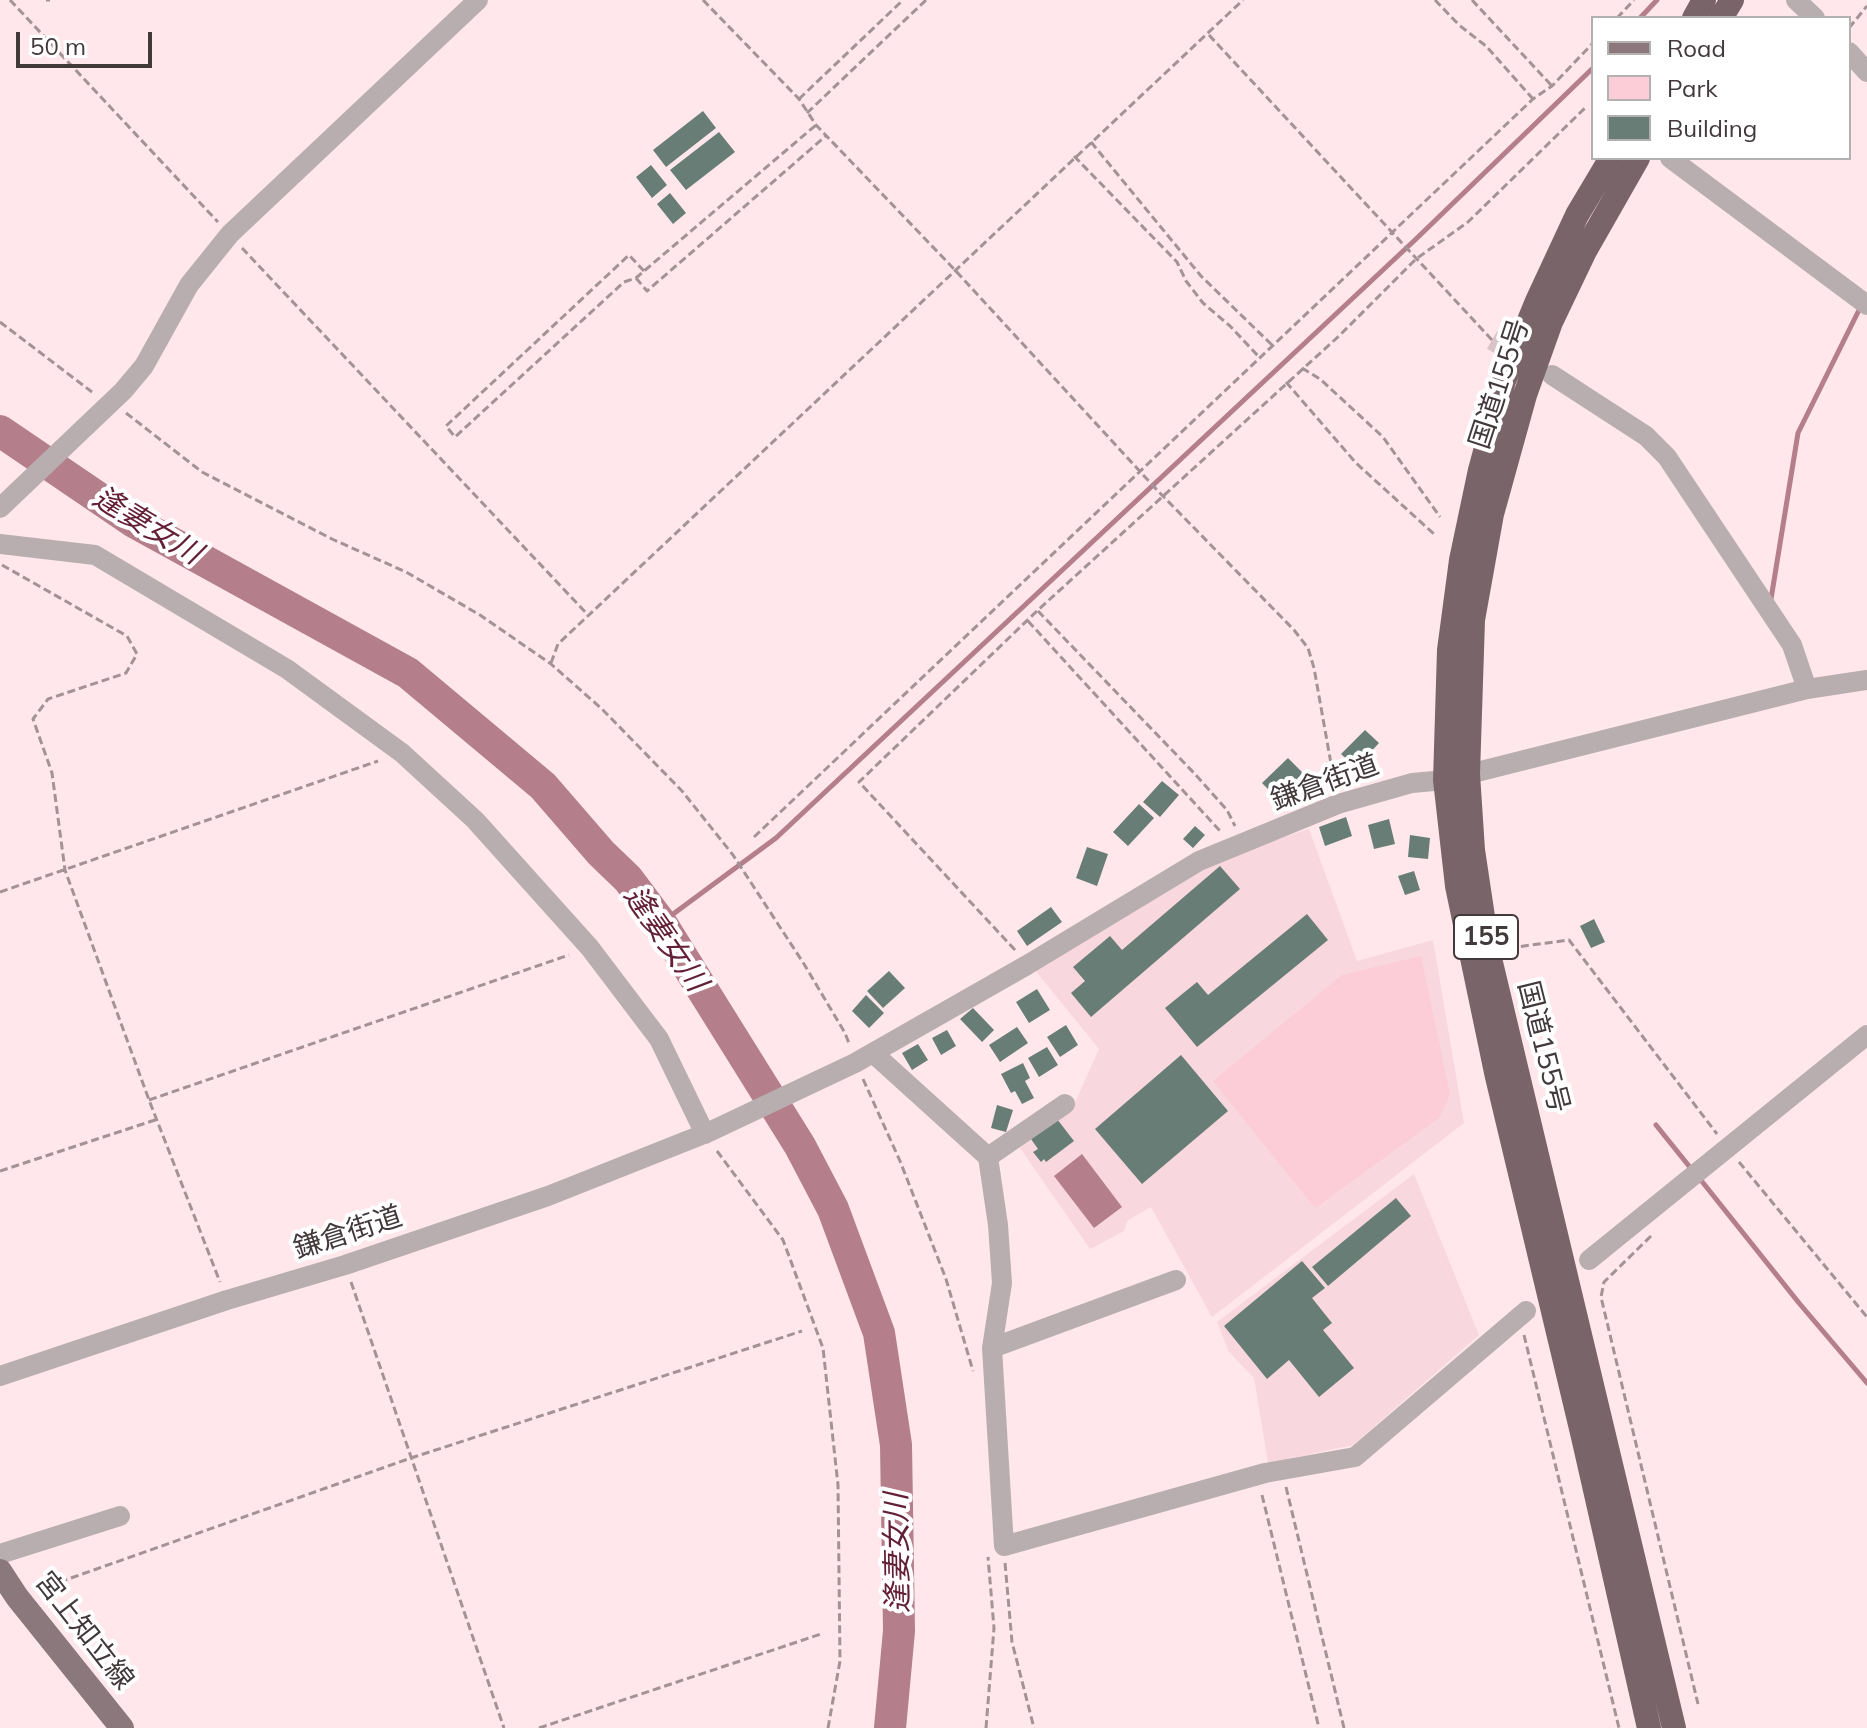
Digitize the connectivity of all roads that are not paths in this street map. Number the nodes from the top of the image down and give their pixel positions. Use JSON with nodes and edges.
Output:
{"nodes":[{"id":1,"x":478,"y":0,"type":"edge"},
{"id":2,"x":1796,"y":0,"type":"edge"},
{"id":3,"x":1813,"y":16,"type":"edge"},
{"id":4,"x":1851,"y":54,"type":"edge"},
{"id":5,"x":1867,"y":72,"type":"edge"},
{"id":6,"x":1610,"y":160,"type":"edge"},
{"id":7,"x":1637,"y":160,"type":"edge"},
{"id":8,"x":1673,"y":160,"type":"edge"},
{"id":9,"x":1867,"y":305,"type":"edge"},
{"id":10,"x":1552,"y":375,"type":"dead end"},
{"id":11,"x":0,"y":508,"type":"edge"},
{"id":12,"x":0,"y":544,"type":"edge"},
{"id":13,"x":1867,"y":680,"type":"edge"},
{"id":14,"x":1807,"y":689,"type":"junction"},
{"id":15,"x":1456,"y":777,"type":"junction"},
{"id":16,"x":1867,"y":1035,"type":"edge"},
{"id":17,"x":859,"y":1060,"type":"junction"},
{"id":18,"x":1065,"y":1104,"type":"dead end"},
{"id":19,"x":707,"y":1133,"type":"junction"},
{"id":20,"x":988,"y":1157,"type":"junction"},
{"id":21,"x":1589,"y":1260,"type":"dead end"},
{"id":22,"x":1176,"y":1280,"type":"dead end"},
{"id":23,"x":1523,"y":1314,"type":"road end"},
{"id":24,"x":992,"y":1348,"type":"junction"},
{"id":25,"x":0,"y":1376,"type":"edge"},
{"id":26,"x":120,"y":1516,"type":"dead end"},
{"id":27,"x":0,"y":1554,"type":"edge"},
{"id":28,"x":0,"y":1571,"type":"edge"},
{"id":29,"x":9,"y":1600,"type":"edge"},
{"id":30,"x":115,"y":1726,"type":"edge"},
{"id":31,"x":1649,"y":1728,"type":"edge"},
{"id":32,"x":1674,"y":1728,"type":"edge"}],
"edges":[{"from":1,"to":11,"type":"street"},
{"from":2,"to":3,"type":"street"},
{"from":4,"to":5,"type":"street"},
{"from":6,"to":15,"type":"highway","name":"国道155号","number":"155"},
{"from":7,"to":15,"type":"highway","name":"国道155号","number":"155"},
{"from":8,"to":9,"type":"street"},
{"from":10,"to":14,"type":"street"},
{"from":12,"to":19,"type":"street"},
{"from":13,"to":14,"type":"street","name":"鎌倉街道"},
{"from":14,"to":15,"type":"street","name":"鎌倉街道"},
{"from":15,"to":17,"type":"street","name":"鎌倉街道"},
{"from":15,"to":31,"type":"highway","name":"国道155号","number":"155"},
{"from":15,"to":32,"type":"highway","name":"国道155号","number":"155"},
{"from":16,"to":21,"type":"street"},
{"from":17,"to":19,"type":"street","name":"鎌倉街道"},
{"from":17,"to":20,"type":"street"},
{"from":18,"to":20,"type":"street"},
{"from":19,"to":25,"type":"street","name":"鎌倉街道"},
{"from":20,"to":24,"type":"street"},
{"from":22,"to":24,"type":"street"},
{"from":23,"to":24,"type":"street"},
{"from":26,"to":27,"type":"street"},
{"from":28,"to":29,"type":"main road","name":"宮上知立線"},
{"from":29,"to":30,"type":"main road","name":"宮上知立線"}]}
